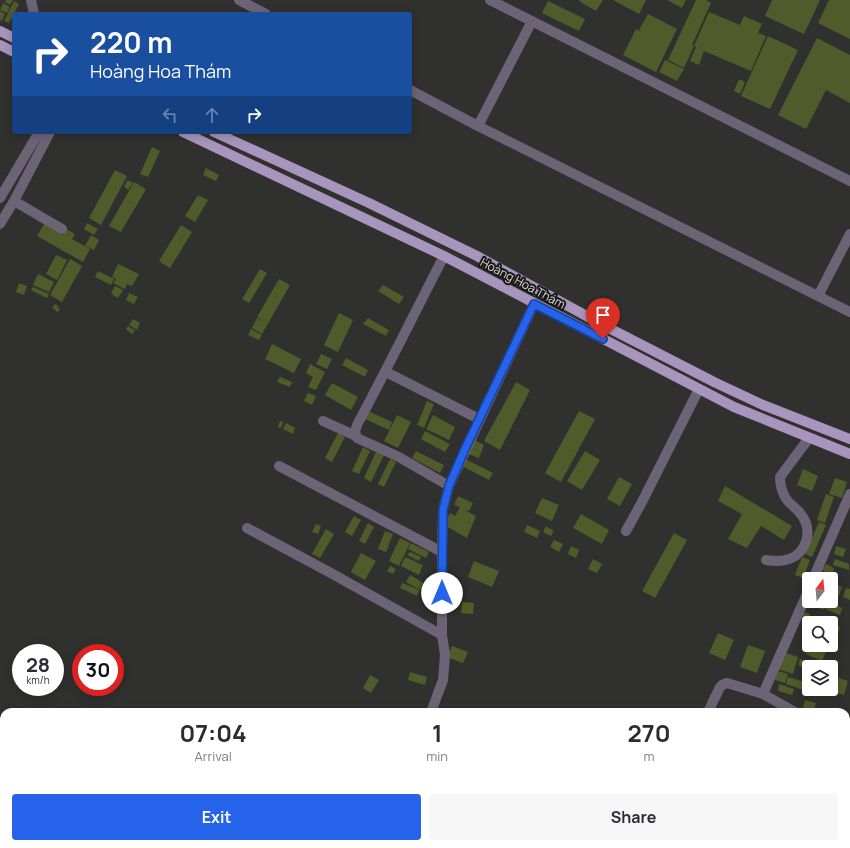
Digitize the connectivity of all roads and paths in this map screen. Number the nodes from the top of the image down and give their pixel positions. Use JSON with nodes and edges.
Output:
{"nodes":[{"id":1,"x":31,"y":0,"type":"edge"},
{"id":2,"x":239,"y":0,"type":"edge"},
{"id":3,"x":490,"y":0,"type":"edge"},
{"id":4,"x":34,"y":12,"type":"edge"},
{"id":5,"x":262,"y":12,"type":"edge"},
{"id":6,"x":532,"y":21,"type":"junction"},
{"id":7,"x":0,"y":31,"type":"edge"},
{"id":8,"x":12,"y":37,"type":"edge"},
{"id":9,"x":0,"y":45,"type":"edge"},
{"id":10,"x":12,"y":51,"type":"edge"},
{"id":11,"x":412,"y":91,"type":"edge"},
{"id":12,"x":478,"y":126,"type":"junction"},
{"id":13,"x":38,"y":134,"type":"edge"},
{"id":14,"x":49,"y":134,"type":"edge"},
{"id":15,"x":187,"y":134,"type":"edge"},
{"id":16,"x":218,"y":134,"type":"edge"},
{"id":17,"x":850,"y":181,"type":"edge"},
{"id":18,"x":1,"y":195,"type":"edge"},
{"id":19,"x":14,"y":201,"type":"junction"},
{"id":20,"x":369,"y":203,"type":"junction"},
{"id":21,"x":361,"y":216,"type":"junction"},
{"id":22,"x":0,"y":224,"type":"edge"},
{"id":23,"x":62,"y":229,"type":"dead end"},
{"id":24,"x":850,"y":234,"type":"edge"},
{"id":25,"x":444,"y":256,"type":"junction"},
{"id":26,"x":818,"y":296,"type":"junction"},
{"id":27,"x":534,"y":304,"type":"junction"},
{"id":28,"x":850,"y":312,"type":"edge"},
{"id":29,"x":386,"y":372,"type":"junction"},
{"id":30,"x":699,"y":389,"type":"junction"},
{"id":31,"x":480,"y":419,"type":"junction"},
{"id":32,"x":323,"y":421,"type":"dead end"},
{"id":33,"x":356,"y":436,"type":"junction"},
{"id":34,"x":809,"y":438,"type":"junction"},
{"id":35,"x":850,"y":439,"type":"edge"},
{"id":36,"x":850,"y":454,"type":"edge"},
{"id":37,"x":280,"y":466,"type":"dead end"},
{"id":38,"x":449,"y":486,"type":"junction"},
{"id":39,"x":850,"y":494,"type":"edge"},
{"id":40,"x":247,"y":528,"type":"dead end"},
{"id":41,"x":626,"y":531,"type":"dead end"},
{"id":42,"x":442,"y":552,"type":"junction"},
{"id":43,"x":766,"y":560,"type":"dead end"},
{"id":44,"x":816,"y":572,"type":"edge"},
{"id":45,"x":802,"y":605,"type":"edge"},
{"id":46,"x":442,"y":635,"type":"junction"},
{"id":47,"x":763,"y":694,"type":"junction"},
{"id":48,"x":432,"y":708,"type":"edge"},
{"id":49,"x":710,"y":708,"type":"edge"},
{"id":50,"x":788,"y":708,"type":"edge"}],
"edges":[{"from":1,"to":4,"type":"street"},
{"from":2,"to":5,"type":"street"},
{"from":3,"to":6,"type":"street"},
{"from":6,"to":12,"type":"street"},
{"from":6,"to":17,"type":"street"},
{"from":7,"to":8,"type":"main road"},
{"from":9,"to":10,"type":"main road"},
{"from":11,"to":12,"type":"street"},
{"from":12,"to":26,"type":"street"},
{"from":13,"to":18,"type":"street"},
{"from":14,"to":19,"type":"street"},
{"from":15,"to":21,"type":"main road","name":"Hoàng Hoa Thám"},
{"from":16,"to":20,"type":"main road","name":"Hoàng Hoa Thám"},
{"from":19,"to":22,"type":"street"},
{"from":19,"to":23,"type":"street"},
{"from":20,"to":21,"type":"main road"},
{"from":20,"to":35,"type":"main road","name":"Hoàng Hoa Thám"},
{"from":21,"to":25,"type":"main road","name":"Hoàng Hoa Thám"},
{"from":24,"to":26,"type":"street"},
{"from":25,"to":27,"type":"main road","name":"Hoàng Hoa Thám"},
{"from":25,"to":29,"type":"street"},
{"from":26,"to":28,"type":"street"},
{"from":27,"to":30,"type":"main road","name":"Hoàng Hoa Thám"},
{"from":27,"to":31,"type":"street"},
{"from":29,"to":31,"type":"street"},
{"from":29,"to":33,"type":"street"},
{"from":30,"to":34,"type":"main road","name":"Hoàng Hoa Thám"},
{"from":30,"to":41,"type":"street"},
{"from":31,"to":38,"type":"street"},
{"from":32,"to":33,"type":"street"},
{"from":33,"to":38,"type":"street"},
{"from":34,"to":36,"type":"main road","name":"Hoàng Hoa Thám"},
{"from":34,"to":43,"type":"street"},
{"from":37,"to":42,"type":"street"},
{"from":38,"to":42,"type":"street"},
{"from":39,"to":44,"type":"street"},
{"from":40,"to":46,"type":"street"},
{"from":42,"to":46,"type":"street"},
{"from":45,"to":47,"type":"street"},
{"from":46,"to":48,"type":"street"},
{"from":47,"to":49,"type":"street"},
{"from":47,"to":50,"type":"street"}]}
